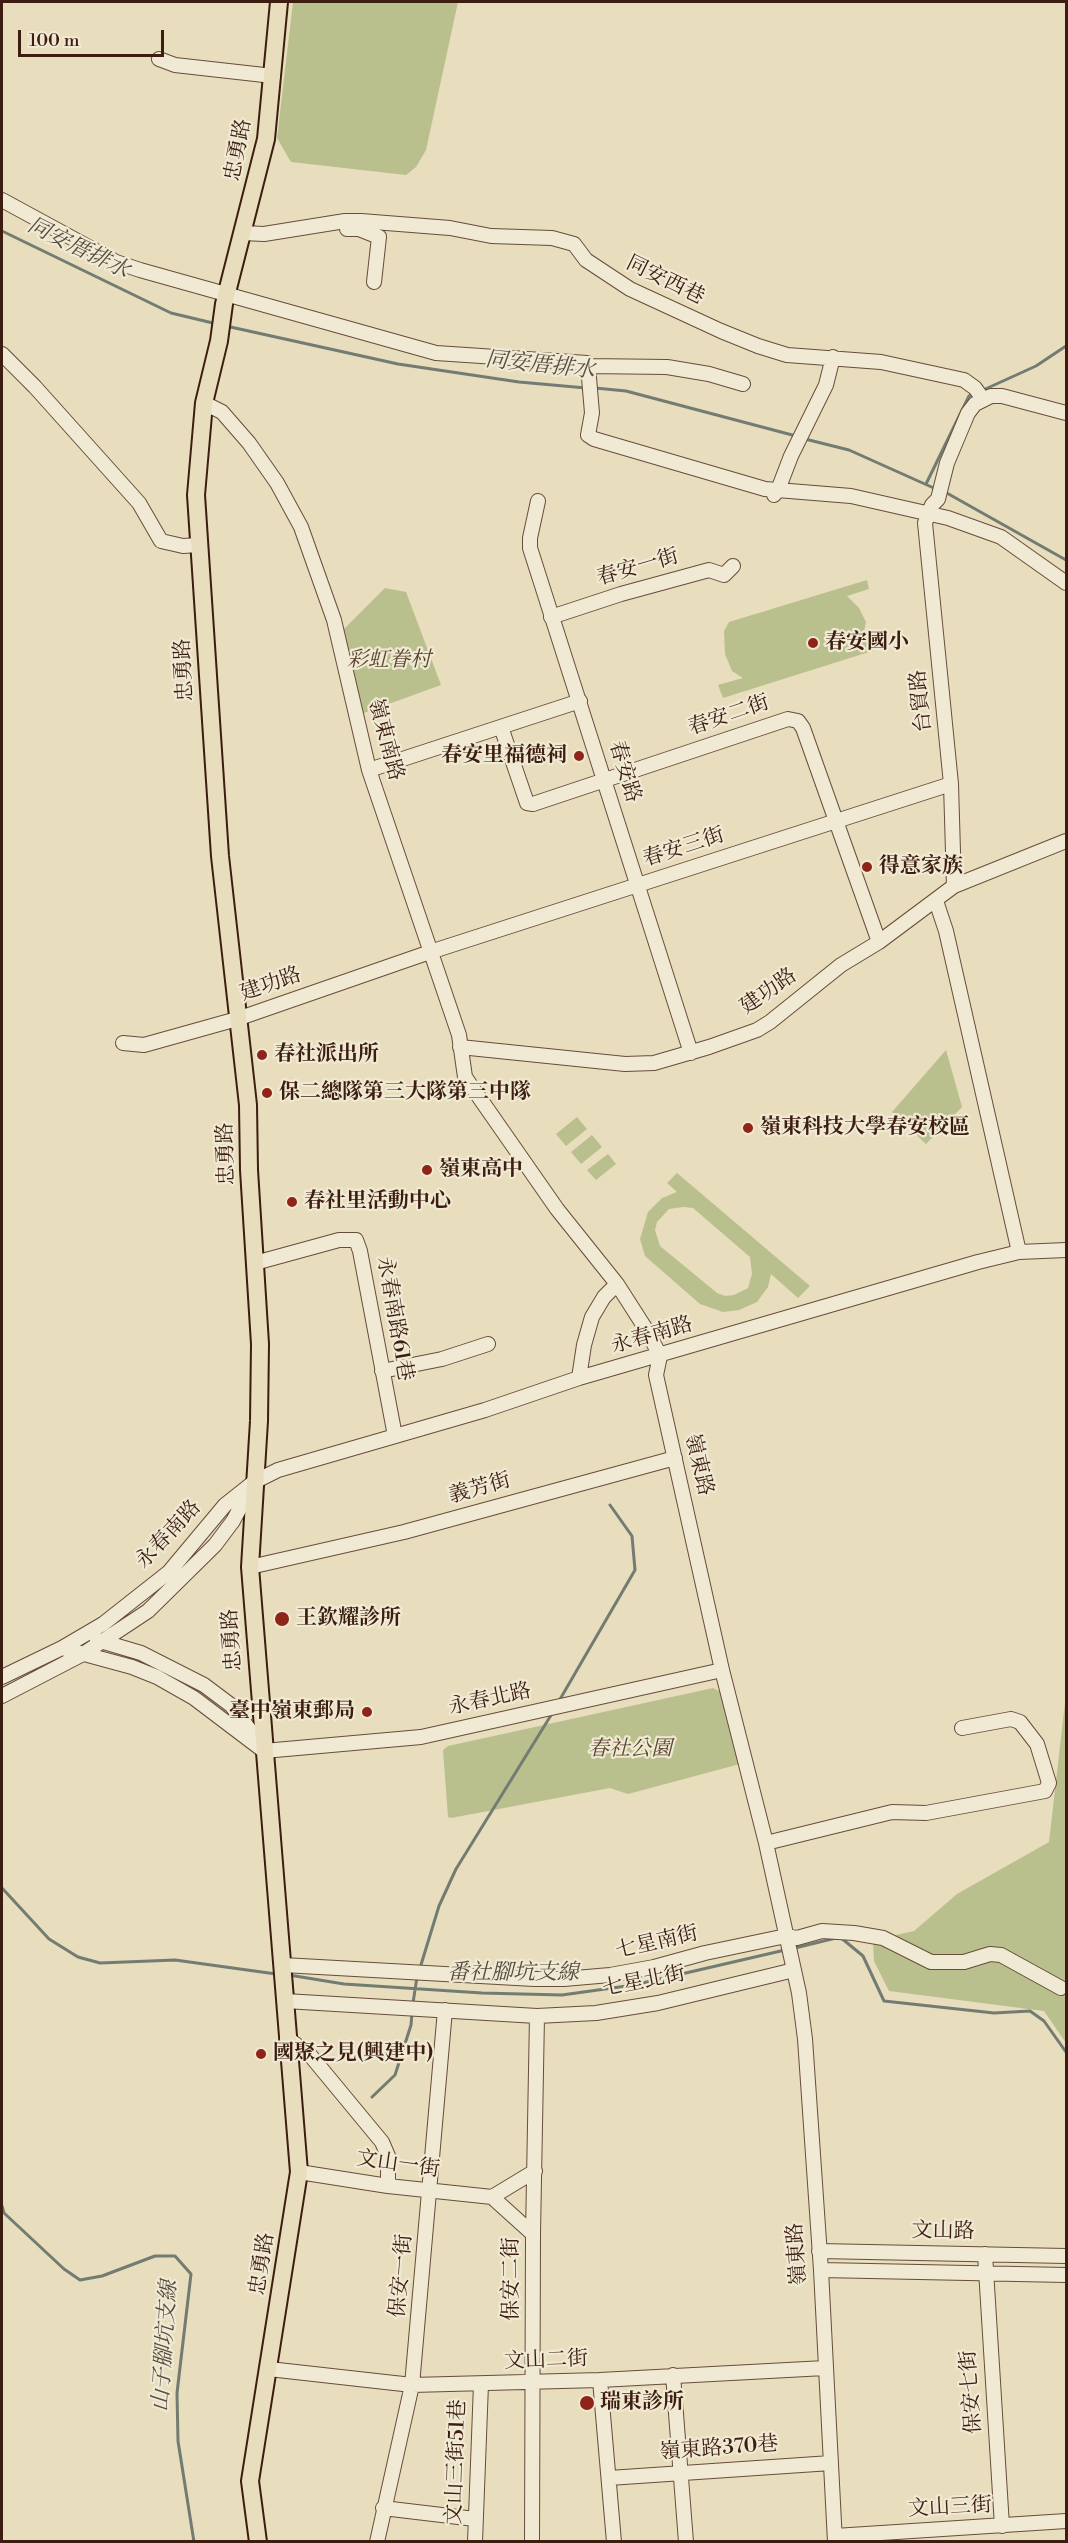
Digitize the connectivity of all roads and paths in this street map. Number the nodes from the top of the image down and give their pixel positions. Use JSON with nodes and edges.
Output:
{"nodes":[{"id":1,"x":279,"y":2,"type":"edge"},
{"id":2,"x":159,"y":59,"type":"dead end"},
{"id":3,"x":273,"y":76,"type":"junction"},
{"id":4,"x":2,"y":200,"type":"edge"},
{"id":5,"x":314,"y":227,"type":"junction"},
{"id":6,"x":243,"y":233,"type":"junction"},
{"id":7,"x":374,"y":282,"type":"dead end"},
{"id":8,"x":225,"y":300,"type":"junction"},
{"id":9,"x":2,"y":354,"type":"edge"},
{"id":10,"x":833,"y":357,"type":"junction"},
{"id":11,"x":589,"y":368,"type":"junction"},
{"id":12,"x":743,"y":384,"type":"dead end"},
{"id":13,"x":983,"y":399,"type":"junction"},
{"id":14,"x":204,"y":403,"type":"junction"},
{"id":15,"x":1066,"y":412,"type":"edge"},
{"id":16,"x":775,"y":493,"type":"junction"},
{"id":17,"x":538,"y":501,"type":"dead end"},
{"id":18,"x":929,"y":512,"type":"junction"},
{"id":19,"x":198,"y":545,"type":"junction"},
{"id":20,"x":733,"y":566,"type":"dead end"},
{"id":21,"x":1066,"y":583,"type":"edge"},
{"id":22,"x":551,"y":617,"type":"junction"},
{"id":23,"x":580,"y":701,"type":"junction"},
{"id":24,"x":501,"y":727,"type":"junction"},
{"id":25,"x":369,"y":770,"type":"junction"},
{"id":26,"x":604,"y":780,"type":"junction"},
{"id":27,"x":951,"y":784,"type":"junction"},
{"id":28,"x":835,"y":821,"type":"junction"},
{"id":29,"x":1066,"y":841,"type":"edge"},
{"id":30,"x":638,"y":885,"type":"junction"},
{"id":31,"x":954,"y":886,"type":"junction"},
{"id":32,"x":936,"y":902,"type":"junction"},
{"id":33,"x":879,"y":942,"type":"junction"},
{"id":34,"x":430,"y":952,"type":"junction"},
{"id":35,"x":237,"y":1019,"type":"junction"},
{"id":36,"x":123,"y":1043,"type":"dead end"},
{"id":37,"x":460,"y":1047,"type":"junction"},
{"id":38,"x":691,"y":1053,"type":"junction"},
{"id":39,"x":1066,"y":1250,"type":"edge"},
{"id":40,"x":1018,"y":1252,"type":"junction"},
{"id":41,"x":255,"y":1263,"type":"junction"},
{"id":42,"x":616,"y":1284,"type":"junction"},
{"id":43,"x":488,"y":1344,"type":"dead end"},
{"id":44,"x":660,"y":1356,"type":"junction"},
{"id":45,"x":382,"y":1371,"type":"junction"},
{"id":46,"x":579,"y":1378,"type":"junction"},
{"id":47,"x":395,"y":1436,"type":"junction"},
{"id":48,"x":675,"y":1458,"type":"junction"},
{"id":49,"x":254,"y":1482,"type":"junction"},
{"id":50,"x":250,"y":1567,"type":"junction"},
{"id":51,"x":83,"y":1637,"type":"junction"},
{"id":52,"x":102,"y":1641,"type":"junction"},
{"id":53,"x":62,"y":1648,"type":"junction"},
{"id":54,"x":83,"y":1654,"type":"junction"},
{"id":55,"x":722,"y":1670,"type":"junction"},
{"id":56,"x":2,"y":1677,"type":"edge"},
{"id":57,"x":2,"y":1696,"type":"edge"},
{"id":58,"x":962,"y":1728,"type":"dead end"},
{"id":59,"x":264,"y":1751,"type":"junction"},
{"id":60,"x":766,"y":1843,"type":"junction"},
{"id":61,"x":787,"y":1941,"type":"junction"},
{"id":62,"x":793,"y":1967,"type":"junction"},
{"id":63,"x":283,"y":1968,"type":"junction"},
{"id":64,"x":1065,"y":1988,"type":"edge"},
{"id":65,"x":284,"y":1996,"type":"junction"},
{"id":66,"x":445,"y":2010,"type":"junction"},
{"id":67,"x":537,"y":2016,"type":"junction"},
{"id":68,"x":287,"y":2038,"type":"junction"},
{"id":69,"x":535,"y":2171,"type":"junction"},
{"id":70,"x":299,"y":2172,"type":"junction"},
{"id":71,"x":388,"y":2186,"type":"junction"},
{"id":72,"x":431,"y":2191,"type":"junction"},
{"id":73,"x":492,"y":2197,"type":"junction"},
{"id":74,"x":533,"y":2234,"type":"junction"},
{"id":75,"x":819,"y":2252,"type":"junction"},
{"id":76,"x":985,"y":2254,"type":"junction"},
{"id":77,"x":1066,"y":2256,"type":"edge"},
{"id":78,"x":821,"y":2270,"type":"junction"},
{"id":79,"x":985,"y":2274,"type":"junction"},
{"id":80,"x":1066,"y":2275,"type":"edge"},
{"id":81,"x":825,"y":2368,"type":"junction"},
{"id":82,"x":269,"y":2369,"type":"junction"},
{"id":83,"x":673,"y":2375,"type":"junction"},
{"id":84,"x":600,"y":2380,"type":"junction"},
{"id":85,"x":533,"y":2382,"type":"junction"},
{"id":86,"x":481,"y":2384,"type":"junction"},
{"id":87,"x":412,"y":2385,"type":"junction"},
{"id":88,"x":831,"y":2463,"type":"junction"},
{"id":89,"x":682,"y":2471,"type":"junction"},
{"id":90,"x":609,"y":2478,"type":"junction"},
{"id":91,"x":383,"y":2508,"type":"junction"},
{"id":92,"x":475,"y":2519,"type":"junction"},
{"id":93,"x":1066,"y":2522,"type":"edge"},
{"id":94,"x":1002,"y":2526,"type":"junction"},
{"id":95,"x":835,"y":2539,"type":"edge"},
{"id":96,"x":258,"y":2541,"type":"edge"},
{"id":97,"x":377,"y":2541,"type":"edge"},
{"id":98,"x":476,"y":2541,"type":"edge"},
{"id":99,"x":532,"y":2541,"type":"edge"},
{"id":100,"x":614,"y":2541,"type":"edge"},
{"id":101,"x":686,"y":2541,"type":"edge"}],
"edges":[{"from":1,"to":3,"type":"main road","name":"忠勇路"},
{"from":2,"to":3,"type":"street"},
{"from":3,"to":6,"type":"main road","name":"忠勇路"},
{"from":4,"to":8,"type":"street"},
{"from":5,"to":6,"type":"street","name":"同安西巷"},
{"from":5,"to":7,"type":"street"},
{"from":5,"to":10,"type":"street","name":"同安西巷"},
{"from":6,"to":8,"type":"main road","name":"忠勇路"},
{"from":8,"to":11,"type":"street"},
{"from":8,"to":14,"type":"main road","name":"忠勇路"},
{"from":9,"to":19,"type":"street"},
{"from":10,"to":13,"type":"street","name":"同安西巷"},
{"from":10,"to":16,"type":"street"},
{"from":11,"to":12,"type":"street"},
{"from":11,"to":16,"type":"street"},
{"from":13,"to":15,"type":"street"},
{"from":13,"to":18,"type":"street"},
{"from":14,"to":19,"type":"main road","name":"忠勇路"},
{"from":14,"to":25,"type":"street","name":"嶺東南路"},
{"from":16,"to":18,"type":"street"},
{"from":17,"to":22,"type":"street","name":"春安路"},
{"from":18,"to":21,"type":"street"},
{"from":18,"to":27,"type":"street","name":"台貿路"},
{"from":19,"to":35,"type":"main road","name":"忠勇路"},
{"from":20,"to":22,"type":"street","name":"春安一街"},
{"from":22,"to":23,"type":"street","name":"春安路"},
{"from":23,"to":24,"type":"street"},
{"from":23,"to":26,"type":"street","name":"春安路"},
{"from":24,"to":25,"type":"street"},
{"from":24,"to":26,"type":"street","name":"春安二街"},
{"from":25,"to":34,"type":"street","name":"嶺東南路"},
{"from":26,"to":28,"type":"street","name":"春安二街"},
{"from":26,"to":30,"type":"street","name":"春安路"},
{"from":27,"to":28,"type":"street","name":"春安三街"},
{"from":27,"to":31,"type":"street","name":"台貿路"},
{"from":28,"to":30,"type":"street","name":"春安三街"},
{"from":28,"to":33,"type":"street","name":"春安二街"},
{"from":29,"to":31,"type":"street","name":"建功路"},
{"from":30,"to":34,"type":"street","name":"春安三街"},
{"from":30,"to":38,"type":"street","name":"春安路"},
{"from":31,"to":32,"type":"street","name":"建功路"},
{"from":32,"to":33,"type":"street","name":"建功路"},
{"from":32,"to":40,"type":"street"},
{"from":33,"to":38,"type":"street","name":"建功路"},
{"from":34,"to":35,"type":"street","name":"建功路"},
{"from":34,"to":37,"type":"street","name":"嶺東南路"},
{"from":35,"to":36,"type":"street","name":"建功路"},
{"from":35,"to":41,"type":"main road","name":"忠勇路"},
{"from":37,"to":38,"type":"street","name":"建功路"},
{"from":37,"to":42,"type":"street"},
{"from":39,"to":40,"type":"street","name":"永春南路"},
{"from":40,"to":44,"type":"street","name":"永春南路"},
{"from":41,"to":45,"type":"street","name":"永春南路61巷"},
{"from":41,"to":49,"type":"main road","name":"忠勇路"},
{"from":42,"to":44,"type":"street"},
{"from":42,"to":46,"type":"street"},
{"from":43,"to":45,"type":"street"},
{"from":44,"to":46,"type":"street","name":"永春南路"},
{"from":44,"to":48,"type":"street","name":"嶺東路"},
{"from":45,"to":47,"type":"street","name":"永春南路61巷"},
{"from":46,"to":47,"type":"street","name":"永春南路"},
{"from":47,"to":49,"type":"street","name":"永春南路"},
{"from":48,"to":50,"type":"street","name":"義芳街"},
{"from":48,"to":55,"type":"street","name":"嶺東路"},
{"from":49,"to":50,"type":"main road","name":"忠勇路"},
{"from":49,"to":51,"type":"street","name":"永春南路"},
{"from":49,"to":52,"type":"street","name":"永春南路"},
{"from":50,"to":59,"type":"main road","name":"忠勇路"},
{"from":51,"to":52,"type":"street"},
{"from":51,"to":53,"type":"street","name":"永春南路"},
{"from":52,"to":54,"type":"street","name":"永春南路"},
{"from":52,"to":59,"type":"street"},
{"from":53,"to":54,"type":"street"},
{"from":53,"to":56,"type":"street","name":"永春南路"},
{"from":54,"to":57,"type":"street","name":"永春南路"},
{"from":54,"to":59,"type":"street"},
{"from":55,"to":59,"type":"street","name":"永春北路"},
{"from":55,"to":60,"type":"street","name":"嶺東路"},
{"from":58,"to":60,"type":"street"},
{"from":59,"to":63,"type":"main road","name":"忠勇路"},
{"from":60,"to":61,"type":"street","name":"嶺東路"},
{"from":61,"to":62,"type":"street","name":"嶺東路"},
{"from":61,"to":63,"type":"street","name":"七星南街"},
{"from":61,"to":64,"type":"street","name":"七星南街"},
{"from":62,"to":67,"type":"street","name":"七星北街"},
{"from":62,"to":75,"type":"street","name":"嶺東路"},
{"from":63,"to":65,"type":"main road","name":"忠勇路"},
{"from":65,"to":66,"type":"street","name":"七星北街"},
{"from":65,"to":68,"type":"main road","name":"忠勇路"},
{"from":66,"to":67,"type":"street","name":"七星北街"},
{"from":66,"to":72,"type":"street","name":"保安一街"},
{"from":67,"to":69,"type":"street","name":"保安二街"},
{"from":68,"to":70,"type":"main road","name":"忠勇路"},
{"from":68,"to":71,"type":"street"},
{"from":69,"to":73,"type":"street"},
{"from":69,"to":74,"type":"street","name":"保安二街"},
{"from":70,"to":71,"type":"street","name":"文山一街"},
{"from":70,"to":82,"type":"main road","name":"忠勇路"},
{"from":71,"to":72,"type":"street","name":"文山一街"},
{"from":72,"to":73,"type":"street","name":"文山一街"},
{"from":72,"to":87,"type":"street","name":"保安一街"},
{"from":73,"to":74,"type":"street"},
{"from":74,"to":85,"type":"street","name":"保安二街"},
{"from":75,"to":76,"type":"street","name":"文山路"},
{"from":75,"to":78,"type":"street","name":"嶺東路"},
{"from":76,"to":77,"type":"street","name":"文山路"},
{"from":76,"to":79,"type":"street","name":"保安七街"},
{"from":78,"to":79,"type":"street","name":"文山路"},
{"from":78,"to":81,"type":"street","name":"嶺東路"},
{"from":79,"to":80,"type":"street","name":"文山路"},
{"from":79,"to":94,"type":"street","name":"保安七街"},
{"from":81,"to":83,"type":"street","name":"文山二街"},
{"from":81,"to":88,"type":"street","name":"嶺東路"},
{"from":82,"to":87,"type":"street","name":"文山二街"},
{"from":82,"to":96,"type":"main road","name":"忠勇路"},
{"from":83,"to":84,"type":"street","name":"文山二街"},
{"from":83,"to":89,"type":"street"},
{"from":84,"to":85,"type":"street","name":"文山二街"},
{"from":84,"to":90,"type":"street"},
{"from":85,"to":86,"type":"street","name":"文山二街"},
{"from":85,"to":99,"type":"street","name":"保安二街"},
{"from":86,"to":87,"type":"street","name":"文山二街"},
{"from":86,"to":92,"type":"street","name":"文山三街51巷"},
{"from":87,"to":91,"type":"street","name":"保安一街"},
{"from":88,"to":89,"type":"street","name":"嶺東路370巷"},
{"from":88,"to":95,"type":"street","name":"嶺東路"},
{"from":89,"to":90,"type":"street","name":"嶺東路370巷"},
{"from":89,"to":101,"type":"street"},
{"from":90,"to":100,"type":"street"},
{"from":91,"to":92,"type":"street"},
{"from":91,"to":97,"type":"street","name":"保安一街"},
{"from":92,"to":98,"type":"street","name":"文山三街51巷"},
{"from":93,"to":94,"type":"street","name":"文山三街"},
{"from":94,"to":95,"type":"street","name":"文山三街"}]}
